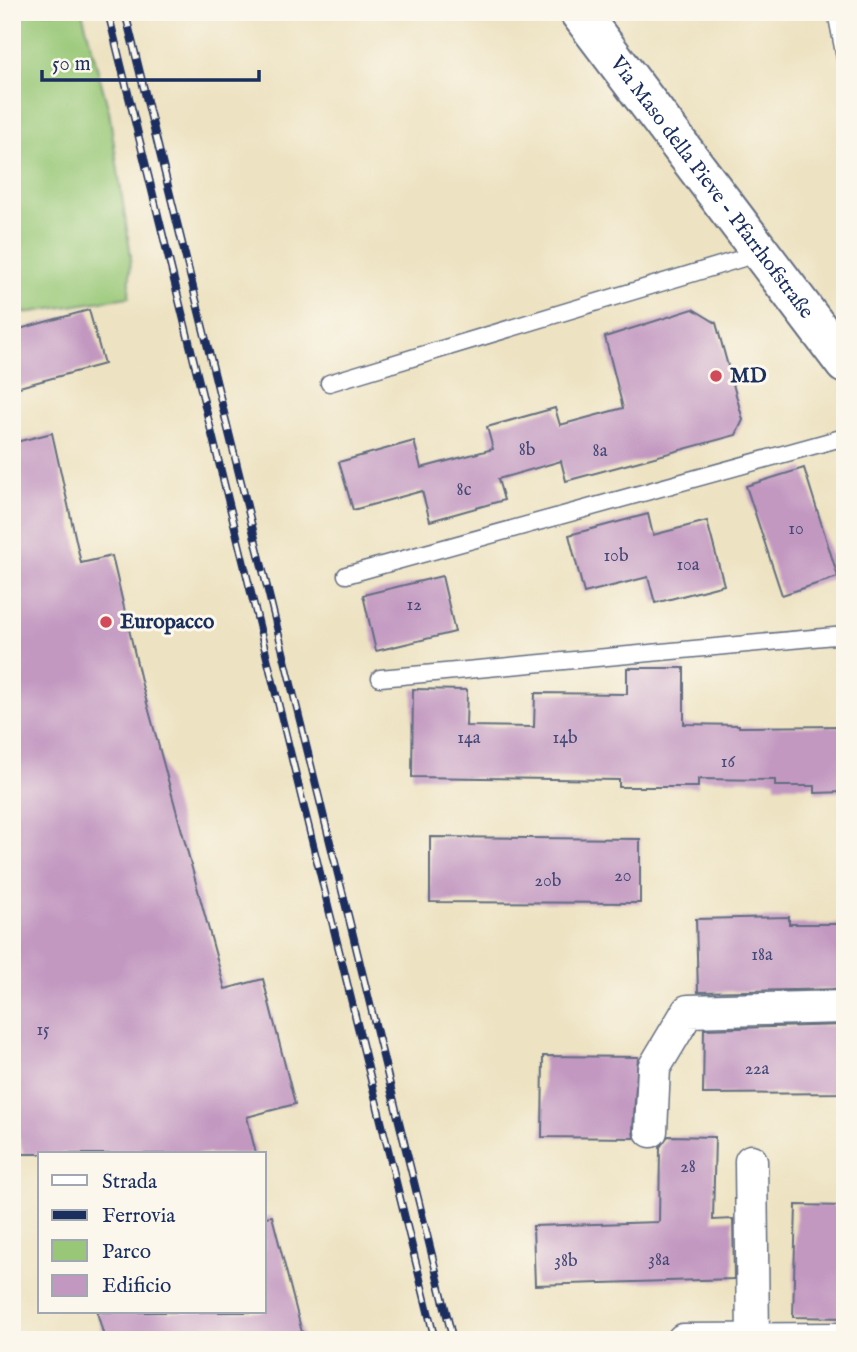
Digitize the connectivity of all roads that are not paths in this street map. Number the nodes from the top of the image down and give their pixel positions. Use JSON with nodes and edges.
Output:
{"nodes":[{"id":1,"x":579,"y":12,"type":"edge"},
{"id":2,"x":836,"y":12,"type":"edge"},
{"id":3,"x":845,"y":58,"type":"edge"},
{"id":4,"x":760,"y":253,"type":"junction"},
{"id":5,"x":845,"y":364,"type":"edge"},
{"id":6,"x":329,"y":383,"type":"dead end"},
{"id":7,"x":845,"y":437,"type":"edge"},
{"id":8,"x":346,"y":575,"type":"dead end"},
{"id":9,"x":845,"y":635,"type":"edge"},
{"id":10,"x":380,"y":678,"type":"dead end"},
{"id":11,"x":845,"y":1007,"type":"edge"},
{"id":12,"x":651,"y":1131,"type":"dead end"},
{"id":13,"x":751,"y":1161,"type":"dead end"},
{"id":14,"x":753,"y":1339,"type":"edge"},
{"id":15,"x":845,"y":1339,"type":"edge"},
{"id":16,"x":683,"y":1340,"type":"edge"},
{"id":17,"x":778,"y":1340,"type":"edge"}],
"edges":[{"from":1,"to":4,"type":"street","name":"Via Maso della Pieve - Pfarrhofstraße"},
{"from":2,"to":3,"type":"lane"},
{"from":4,"to":5,"type":"street","name":"Via Maso della Pieve - Pfarrhofstraße"},
{"from":4,"to":6,"type":"lane"},
{"from":7,"to":8,"type":"lane"},
{"from":9,"to":10,"type":"lane"},
{"from":11,"to":12,"type":"street"},
{"from":13,"to":14,"type":"street"},
{"from":14,"to":16,"type":"street"},
{"from":14,"to":17,"type":"street"},
{"from":15,"to":17,"type":"street"}]}
